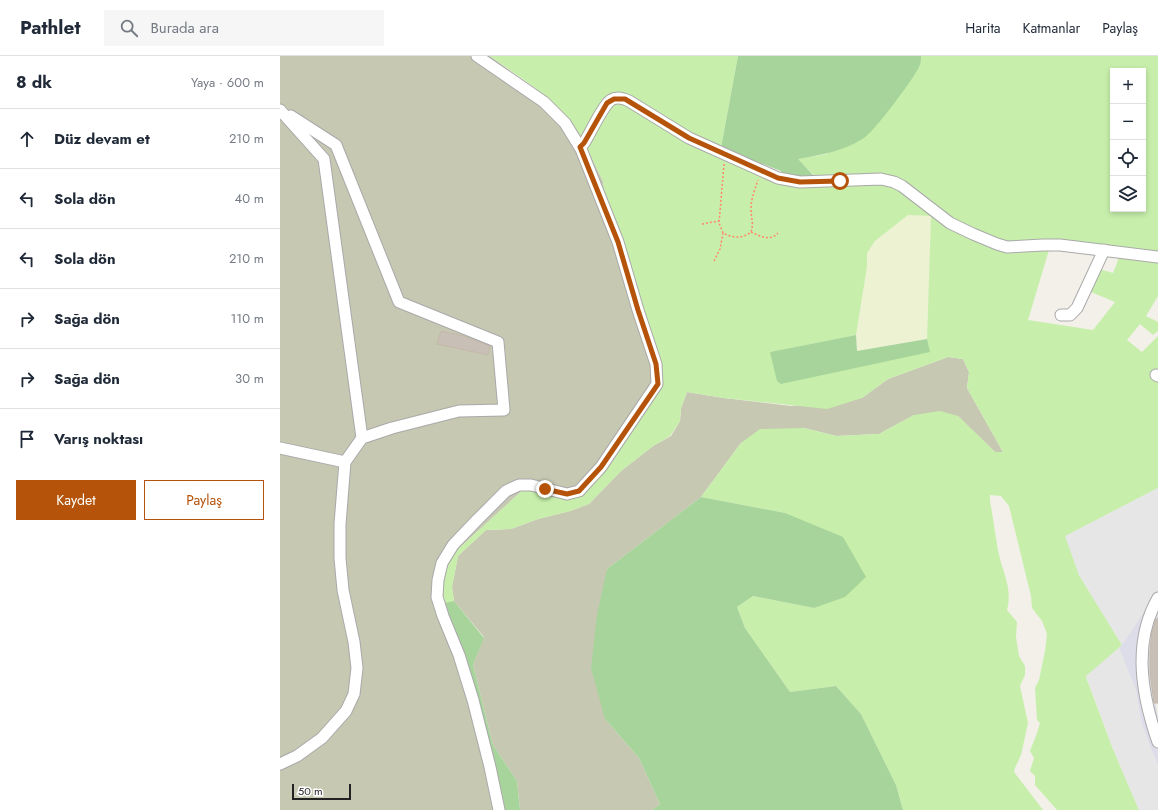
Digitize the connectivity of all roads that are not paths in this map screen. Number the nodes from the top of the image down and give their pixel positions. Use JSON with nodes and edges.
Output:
{"nodes":[{"id":1,"x":477,"y":56,"type":"edge"},
{"id":2,"x":280,"y":109,"type":"edge"},
{"id":3,"x":580,"y":147,"type":"junction"},
{"id":4,"x":1104,"y":250,"type":"junction"},
{"id":5,"x":1158,"y":257,"type":"edge"},
{"id":6,"x":1061,"y":315,"type":"dead end"},
{"id":7,"x":362,"y":438,"type":"junction"},
{"id":8,"x":280,"y":448,"type":"edge"},
{"id":9,"x":345,"y":462,"type":"junction"},
{"id":10,"x":1158,"y":598,"type":"edge"},
{"id":11,"x":1158,"y":742,"type":"edge"},
{"id":12,"x":280,"y":764,"type":"edge"},
{"id":13,"x":499,"y":810,"type":"edge"}],
"edges":[{"from":1,"to":3,"type":"street"},
{"from":2,"to":7,"type":"street"},
{"from":2,"to":7,"type":"street"},
{"from":3,"to":4,"type":"street"},
{"from":3,"to":13,"type":"street"},
{"from":4,"to":5,"type":"street"},
{"from":4,"to":6,"type":"street"},
{"from":7,"to":9,"type":"street"},
{"from":8,"to":9,"type":"street"},
{"from":9,"to":12,"type":"street"},
{"from":10,"to":11,"type":"street"}]}
